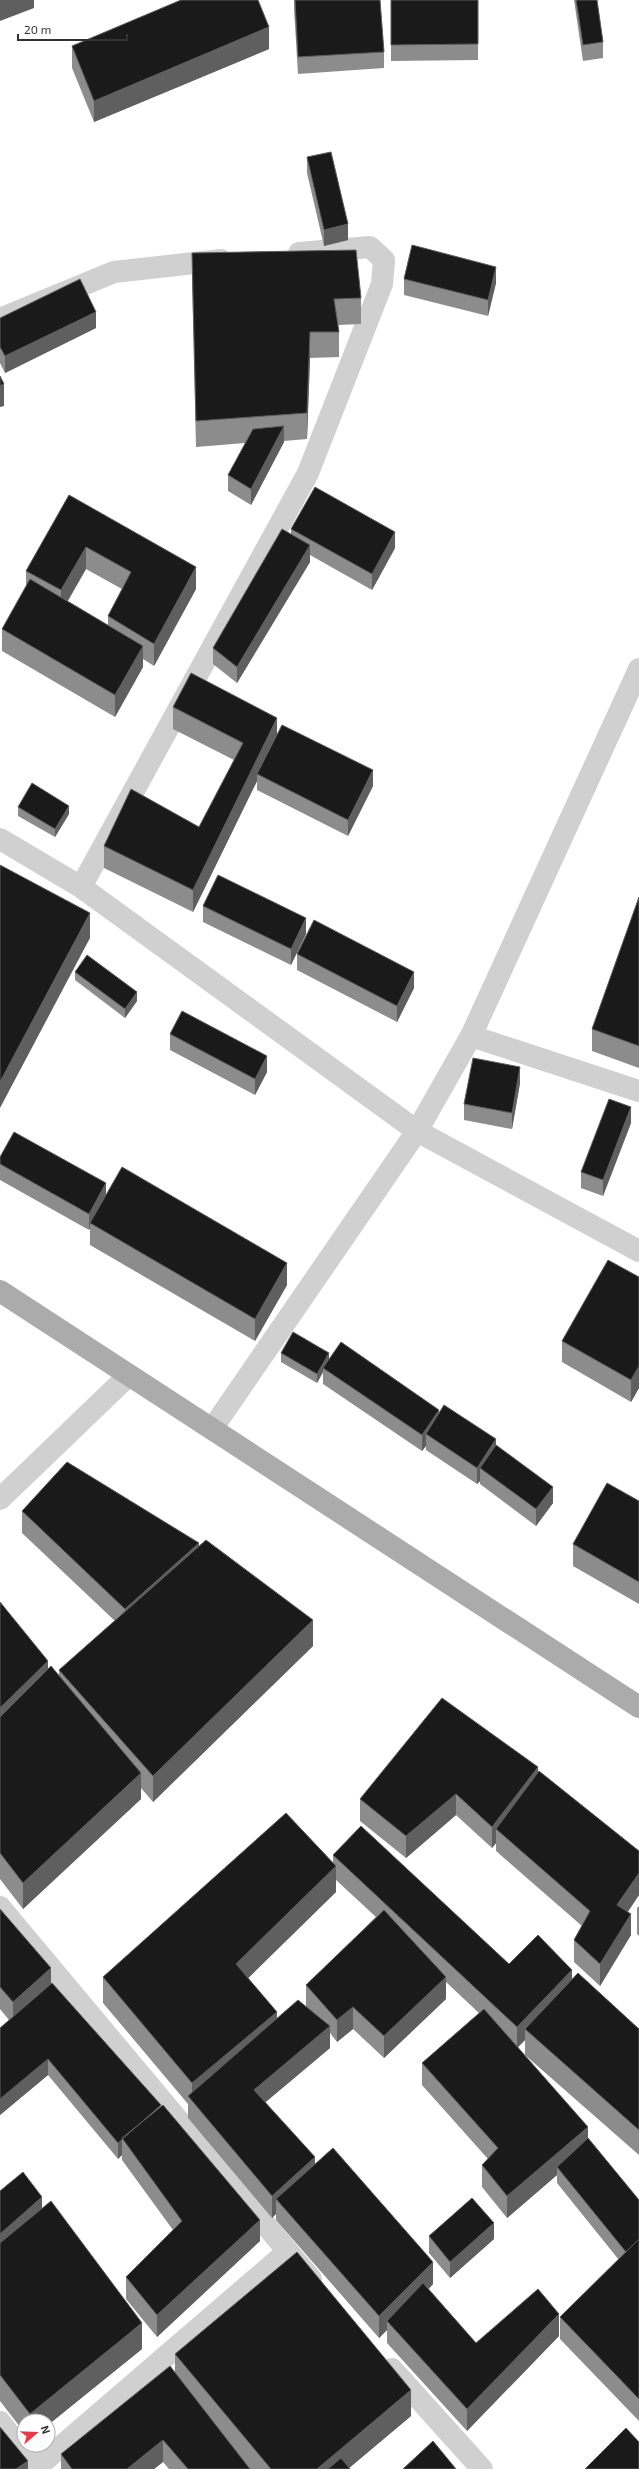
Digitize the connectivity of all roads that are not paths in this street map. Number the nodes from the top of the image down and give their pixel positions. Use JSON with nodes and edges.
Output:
{"nodes":[{"id":1,"x":277,"y":255,"type":"edge"},
{"id":2,"x":239,"y":259,"type":"edge"},
{"id":3,"x":0,"y":319,"type":"edge"},
{"id":4,"x":638,"y":675,"type":"edge"},
{"id":5,"x":0,"y":839,"type":"edge"},
{"id":6,"x":82,"y":887,"type":"junction"},
{"id":7,"x":471,"y":1036,"type":"junction"},
{"id":8,"x":639,"y":1091,"type":"edge"},
{"id":9,"x":417,"y":1131,"type":"junction"},
{"id":10,"x":639,"y":1251,"type":"edge"},
{"id":11,"x":0,"y":1291,"type":"edge"},
{"id":12,"x":129,"y":1375,"type":"junction"},
{"id":13,"x":212,"y":1429,"type":"junction"},
{"id":14,"x":0,"y":1499,"type":"edge"},
{"id":15,"x":639,"y":1707,"type":"edge"},
{"id":16,"x":0,"y":1907,"type":"edge"},
{"id":17,"x":287,"y":2252,"type":"junction"},
{"id":18,"x":324,"y":2293,"type":"edge"},
{"id":19,"x":376,"y":2352,"type":"edge"},
{"id":20,"x":0,"y":2422,"type":"edge"},
{"id":21,"x":37,"y":2468,"type":"edge"},
{"id":22,"x":482,"y":2469,"type":"edge"}],
"edges":[{"from":1,"to":6,"type":"street"},
{"from":2,"to":3,"type":"street"},
{"from":4,"to":7,"type":"street"},
{"from":5,"to":6,"type":"street"},
{"from":6,"to":9,"type":"street"},
{"from":7,"to":8,"type":"street"},
{"from":7,"to":9,"type":"street"},
{"from":9,"to":10,"type":"street"},
{"from":9,"to":13,"type":"street"},
{"from":11,"to":12,"type":"main road"},
{"from":12,"to":13,"type":"main road"},
{"from":12,"to":14,"type":"street"},
{"from":13,"to":15,"type":"main road"},
{"from":16,"to":17,"type":"street"},
{"from":17,"to":18,"type":"street"},
{"from":17,"to":21,"type":"street"},
{"from":19,"to":22,"type":"street"},
{"from":20,"to":21,"type":"street"}]}
